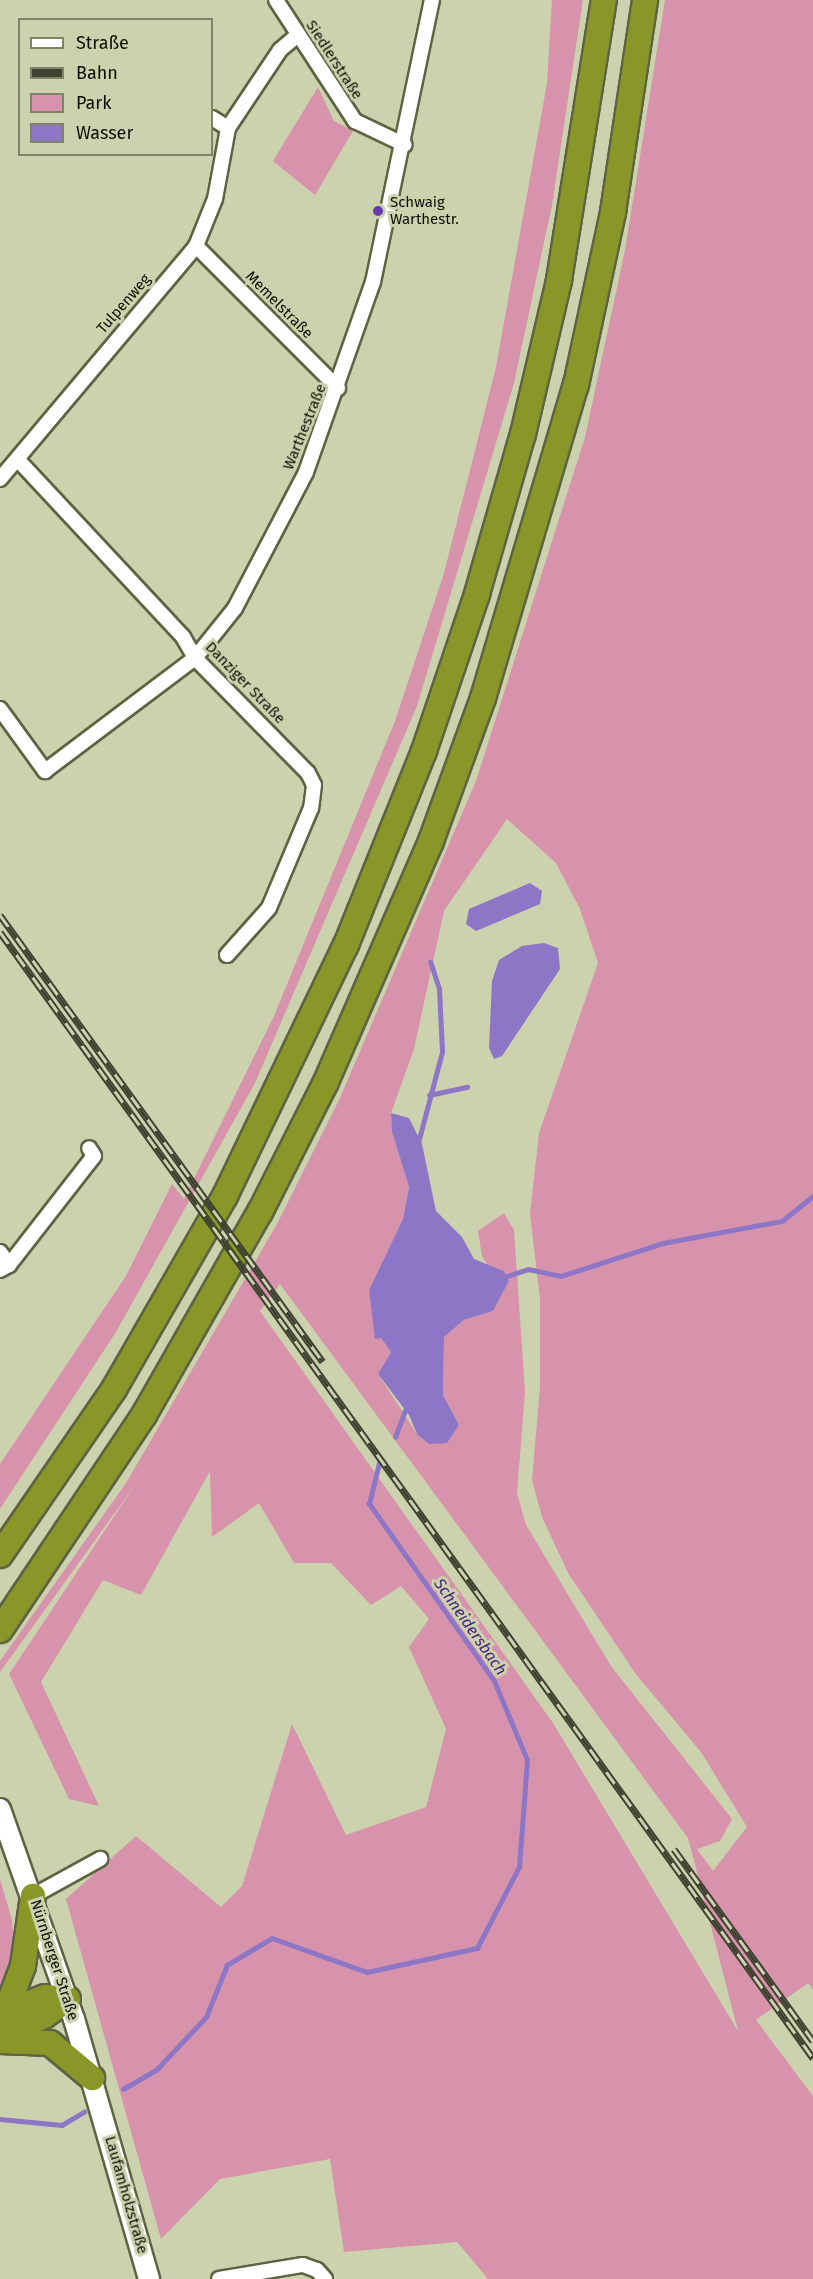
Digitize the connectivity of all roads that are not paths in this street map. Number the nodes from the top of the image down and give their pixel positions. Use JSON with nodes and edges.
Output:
{"nodes":[{"id":1,"x":276,"y":0,"type":"edge"},
{"id":2,"x":432,"y":0,"type":"edge"},
{"id":3,"x":604,"y":0,"type":"edge"},
{"id":4,"x":645,"y":0,"type":"edge"},
{"id":5,"x":298,"y":35,"type":"junction"},
{"id":6,"x":213,"y":119,"type":"edge"},
{"id":7,"x":228,"y":128,"type":"junction"},
{"id":8,"x":405,"y":145,"type":"junction"},
{"id":9,"x":196,"y":246,"type":"junction"},
{"id":10,"x":338,"y":388,"type":"junction"},
{"id":11,"x":19,"y":461,"type":"junction"},
{"id":12,"x":0,"y":479,"type":"edge"},
{"id":13,"x":195,"y":658,"type":"junction"},
{"id":14,"x":0,"y":709,"type":"edge"},
{"id":15,"x":227,"y":955,"type":"dead end"},
{"id":16,"x":89,"y":1148,"type":"dead end"},
{"id":17,"x":0,"y":1252,"type":"edge"},
{"id":18,"x":5,"y":1268,"type":"edge"},
{"id":19,"x":0,"y":1554,"type":"edge"},
{"id":20,"x":0,"y":1630,"type":"edge"},
{"id":21,"x":0,"y":1809,"type":"edge"},
{"id":22,"x":100,"y":1859,"type":"dead end"},
{"id":23,"x":33,"y":1896,"type":"junction"},
{"id":24,"x":68,"y":1999,"type":"junction"},
{"id":25,"x":3,"y":2013,"type":"edge"},
{"id":26,"x":0,"y":2034,"type":"edge"},
{"id":27,"x":0,"y":2041,"type":"edge"},
{"id":28,"x":92,"y":2078,"type":"junction"},
{"id":29,"x":102,"y":2112,"type":"joint"},
{"id":30,"x":149,"y":2279,"type":"edge"},
{"id":31,"x":219,"y":2279,"type":"edge"},
{"id":32,"x":324,"y":2279,"type":"edge"}],
"edges":[{"from":1,"to":5,"type":"street","name":"Siedlerstraße"},
{"from":2,"to":8,"type":"street","name":"Warthestraße"},
{"from":3,"to":19,"type":"highway"},
{"from":4,"to":20,"type":"highway"},
{"from":5,"to":7,"type":"street","name":"Tulpenweg"},
{"from":5,"to":8,"type":"street","name":"Siedlerstraße"},
{"from":6,"to":7,"type":"street"},
{"from":7,"to":9,"type":"street","name":"Tulpenweg"},
{"from":8,"to":10,"type":"street","name":"Warthestraße"},
{"from":9,"to":10,"type":"street","name":"Memelstraße"},
{"from":9,"to":11,"type":"street","name":"Tulpenweg"},
{"from":10,"to":13,"type":"street","name":"Warthestraße"},
{"from":11,"to":12,"type":"street","name":"Tulpenweg"},
{"from":11,"to":13,"type":"street","name":"Danziger Straße"},
{"from":13,"to":14,"type":"street","name":"Warthestraße"},
{"from":13,"to":15,"type":"street","name":"Danziger Straße"},
{"from":16,"to":18,"type":"street"},
{"from":17,"to":18,"type":"street"},
{"from":21,"to":23,"type":"main road","name":"Nürnberger Straße"},
{"from":22,"to":23,"type":"street"},
{"from":23,"to":24,"type":"main road","name":"Nürnberger Straße"},
{"from":23,"to":25,"type":"highway"},
{"from":24,"to":25,"type":"highway"},
{"from":24,"to":26,"type":"highway"},
{"from":24,"to":28,"type":"main road","name":"Nürnberger Straße"},
{"from":27,"to":28,"type":"highway"},
{"from":28,"to":29,"type":"main road","name":"Nürnberger Straße"},
{"from":29,"to":30,"type":"main road","name":"Laufamholzstraße"},
{"from":31,"to":32,"type":"street"}]}
